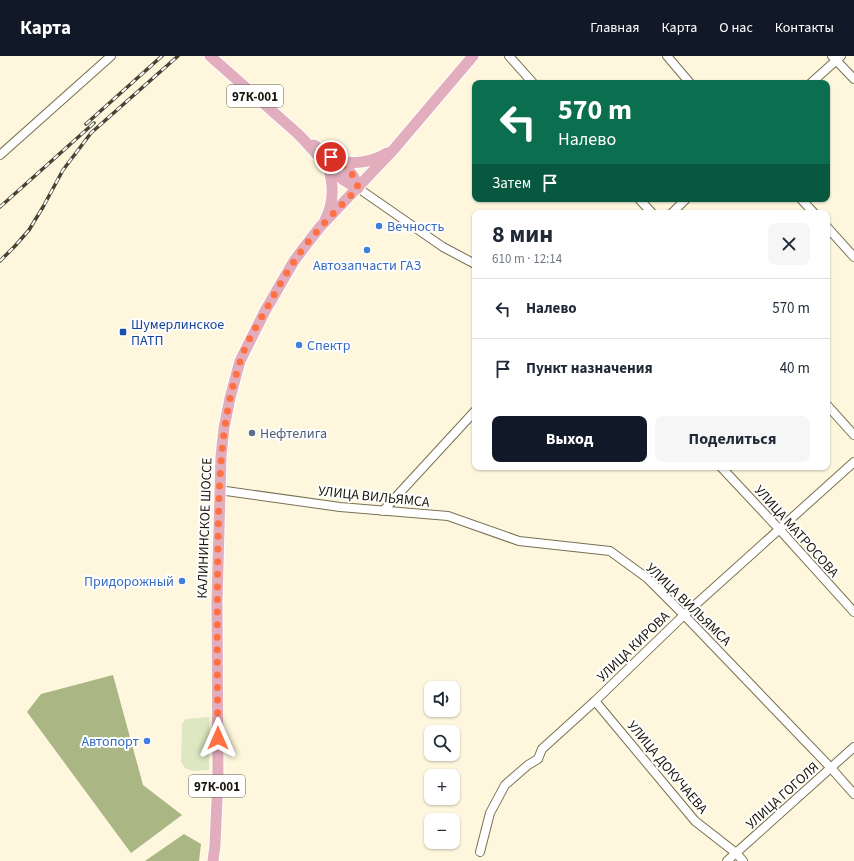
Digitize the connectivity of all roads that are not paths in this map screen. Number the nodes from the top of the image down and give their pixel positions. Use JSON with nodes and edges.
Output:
{"nodes":[{"id":1,"x":111,"y":56,"type":"edge"},
{"id":2,"x":473,"y":56,"type":"edge"},
{"id":3,"x":509,"y":56,"type":"edge"},
{"id":4,"x":667,"y":56,"type":"edge"},
{"id":5,"x":211,"y":57,"type":"edge"},
{"id":6,"x":836,"y":57,"type":"edge"},
{"id":7,"x":854,"y":79,"type":"edge"},
{"id":8,"x":530,"y":80,"type":"edge"},
{"id":9,"x":687,"y":80,"type":"edge"},
{"id":10,"x":814,"y":80,"type":"edge"},
{"id":11,"x":394,"y":149,"type":"junction"},
{"id":12,"x":0,"y":155,"type":"edge"},
{"id":13,"x":329,"y":162,"type":"junction"},
{"id":14,"x":358,"y":188,"type":"junction"},
{"id":15,"x":642,"y":202,"type":"edge"},
{"id":16,"x":683,"y":202,"type":"edge"},
{"id":17,"x":804,"y":202,"type":"edge"},
{"id":18,"x":649,"y":210,"type":"edge"},
{"id":19,"x":675,"y":210,"type":"edge"},
{"id":20,"x":811,"y":210,"type":"edge"},
{"id":21,"x":320,"y":227,"type":"junction"},
{"id":22,"x":830,"y":230,"type":"edge"},
{"id":23,"x":854,"y":257,"type":"edge"},
{"id":24,"x":472,"y":262,"type":"edge"},
{"id":25,"x":830,"y":408,"type":"edge"},
{"id":26,"x":472,"y":414,"type":"edge"},
{"id":27,"x":854,"y":434,"type":"edge"},
{"id":28,"x":854,"y":462,"type":"edge"},
{"id":29,"x":724,"y":470,"type":"edge"},
{"id":30,"x":219,"y":490,"type":"junction"},
{"id":31,"x":383,"y":510,"type":"junction"},
{"id":32,"x":780,"y":530,"type":"junction"},
{"id":33,"x":854,"y":612,"type":"edge"},
{"id":34,"x":684,"y":615,"type":"junction"},
{"id":35,"x":595,"y":701,"type":"junction"},
{"id":36,"x":854,"y":748,"type":"edge"},
{"id":37,"x":831,"y":768,"type":"junction"},
{"id":38,"x":854,"y":794,"type":"edge"},
{"id":39,"x":480,"y":852,"type":"dead end"},
{"id":40,"x":736,"y":853,"type":"junction"},
{"id":41,"x":213,"y":861,"type":"edge"},
{"id":42,"x":727,"y":861,"type":"edge"},
{"id":43,"x":743,"y":861,"type":"edge"}],
"edges":[{"from":1,"to":12,"type":"street"},
{"from":2,"to":11,"type":"main road","name":"КАЛИНИНСКОЕ ШОССЕ"},
{"from":3,"to":8,"type":"street"},
{"from":4,"to":9,"type":"street"},
{"from":5,"to":13,"type":"main road","number":"97К-001"},
{"from":6,"to":7,"type":"street"},
{"from":6,"to":10,"type":"street"},
{"from":11,"to":13,"type":"main road"},
{"from":11,"to":14,"type":"main road","name":"КАЛИНИНСКОЕ ШОССЕ"},
{"from":13,"to":14,"type":"main road","number":"97К-001"},
{"from":13,"to":21,"type":"main road","number":"97К-001"},
{"from":14,"to":21,"type":"main road","name":"КАЛИНИНСКОЕ ШОССЕ","number":"97К-001"},
{"from":14,"to":24,"type":"street"},
{"from":15,"to":18,"type":"street"},
{"from":16,"to":19,"type":"street"},
{"from":17,"to":20,"type":"street"},
{"from":21,"to":30,"type":"main road","name":"КАЛИНИНСКОЕ ШОССЕ","number":"97К-001"},
{"from":22,"to":23,"type":"street"},
{"from":25,"to":27,"type":"street"},
{"from":26,"to":31,"type":"street"},
{"from":28,"to":32,"type":"street","name":"УЛИЦА КИРОВА"},
{"from":29,"to":32,"type":"street","name":"УЛИЦА МАТРОСОВА"},
{"from":30,"to":31,"type":"street","name":"УЛИЦА ВИЛЬЯМСА"},
{"from":30,"to":41,"type":"main road","name":"КАЛИНИНСКОЕ ШОССЕ","number":"97К-001"},
{"from":31,"to":34,"type":"street","name":"УЛИЦА ВИЛЬЯМСА"},
{"from":32,"to":33,"type":"street","name":"УЛИЦА МАТРОСОВА"},
{"from":32,"to":34,"type":"street","name":"УЛИЦА КИРОВА"},
{"from":34,"to":35,"type":"street","name":"УЛИЦА КИРОВА"},
{"from":34,"to":37,"type":"street","name":"УЛИЦА ВИЛЬЯМСА"},
{"from":35,"to":39,"type":"street","name":"УЛИЦА КИРОВА"},
{"from":35,"to":40,"type":"street","name":"УЛИЦА ДОКУЧАЕВА"},
{"from":36,"to":37,"type":"street","name":"УЛИЦА ГОГОЛЯ"},
{"from":37,"to":38,"type":"street","name":"УЛИЦА ВИЛЬЯМСА"},
{"from":37,"to":40,"type":"street","name":"УЛИЦА ГОГОЛЯ"},
{"from":40,"to":42,"type":"street","name":"УЛИЦА ГОГОЛЯ"},
{"from":40,"to":43,"type":"street","name":"УЛИЦА ДОКУЧАЕВА"}]}
